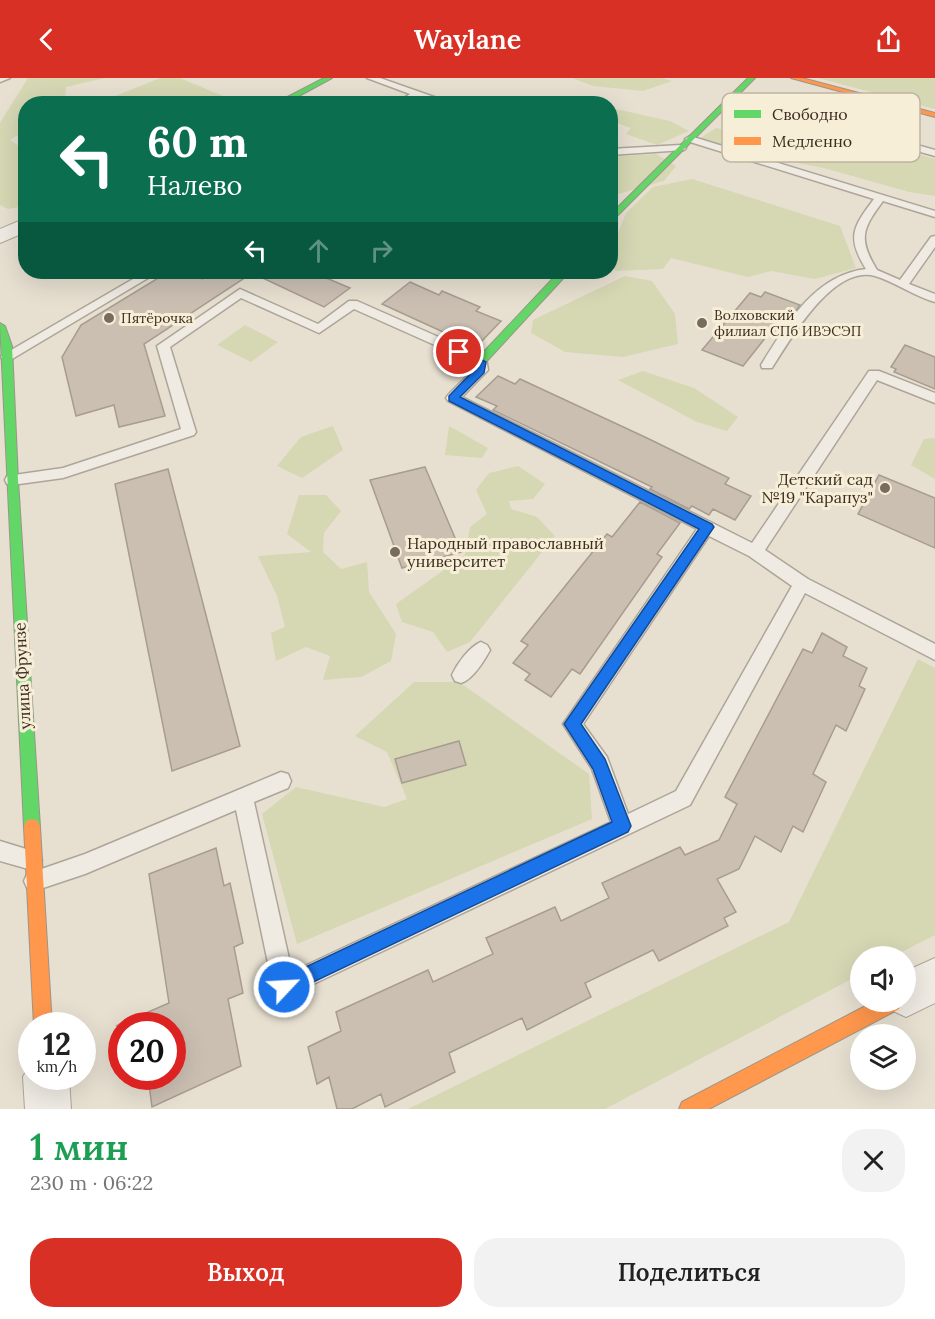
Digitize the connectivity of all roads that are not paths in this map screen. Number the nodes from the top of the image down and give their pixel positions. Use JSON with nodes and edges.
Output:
{"nodes":[{"id":1,"x":6,"y":78,"type":"edge"},
{"id":2,"x":329,"y":78,"type":"edge"},
{"id":3,"x":371,"y":78,"type":"edge"},
{"id":4,"x":752,"y":78,"type":"edge"},
{"id":5,"x":794,"y":78,"type":"edge"},
{"id":6,"x":0,"y":79,"type":"edge"},
{"id":7,"x":418,"y":93,"type":"junction"},
{"id":8,"x":737,"y":93,"type":"edge"},
{"id":9,"x":851,"y":93,"type":"edge"},
{"id":10,"x":293,"y":96,"type":"edge"},
{"id":11,"x":413,"y":96,"type":"edge"},
{"id":12,"x":427,"y":96,"type":"edge"},
{"id":13,"x":722,"y":108,"type":"edge"},
{"id":14,"x":920,"y":111,"type":"edge"},
{"id":15,"x":935,"y":115,"type":"edge"},
{"id":16,"x":686,"y":144,"type":"junction"},
{"id":17,"x":920,"y":149,"type":"edge"},
{"id":18,"x":618,"y":151,"type":"edge"},
{"id":19,"x":935,"y":153,"type":"edge"},
{"id":20,"x":722,"y":154,"type":"edge"},
{"id":21,"x":752,"y":162,"type":"edge"},
{"id":22,"x":881,"y":197,"type":"junction"},
{"id":23,"x":618,"y":212,"type":"edge"},
{"id":24,"x":935,"y":214,"type":"edge"},
{"id":25,"x":18,"y":228,"type":"edge"},
{"id":26,"x":0,"y":237,"type":"edge"},
{"id":27,"x":935,"y":238,"type":"edge"},
{"id":28,"x":873,"y":272,"type":"junction"},
{"id":29,"x":140,"y":279,"type":"edge"},
{"id":30,"x":558,"y":279,"type":"edge"},
{"id":31,"x":902,"y":285,"type":"junction"},
{"id":32,"x":935,"y":298,"type":"edge"},
{"id":33,"x":0,"y":326,"type":"edge"},
{"id":34,"x":7,"y":356,"type":"junction"},
{"id":35,"x":481,"y":362,"type":"junction"},
{"id":36,"x":767,"y":364,"type":"dead end"},
{"id":37,"x":935,"y":398,"type":"edge"},
{"id":38,"x":12,"y":480,"type":"junction"},
{"id":39,"x":707,"y":527,"type":"junction"},
{"id":40,"x":755,"y":552,"type":"junction"},
{"id":41,"x":802,"y":584,"type":"junction"},
{"id":42,"x":481,"y":650,"type":"dead end"},
{"id":43,"x":935,"y":652,"type":"edge"},
{"id":44,"x":461,"y":675,"type":"dead end"},
{"id":45,"x":281,"y":781,"type":"dead end"},
{"id":46,"x":243,"y":796,"type":"junction"},
{"id":47,"x":622,"y":826,"type":"junction"},
{"id":48,"x":0,"y":851,"type":"edge"},
{"id":49,"x":32,"y":860,"type":"junction"},
{"id":50,"x":33,"y":881,"type":"junction"},
{"id":51,"x":935,"y":979,"type":"edge"},
{"id":52,"x":916,"y":989,"type":"edge"},
{"id":53,"x":41,"y":1012,"type":"edge"},
{"id":54,"x":873,"y":1012,"type":"edge"},
{"id":55,"x":47,"y":1090,"type":"edge"},
{"id":56,"x":48,"y":1109,"type":"edge"},
{"id":57,"x":689,"y":1109,"type":"edge"}],
"edges":[{"from":1,"to":6,"type":"lane"},
{"from":2,"to":10,"type":"street"},
{"from":3,"to":7,"type":"lane"},
{"from":4,"to":8,"type":"street"},
{"from":5,"to":9,"type":"street"},
{"from":7,"to":11,"type":"lane"},
{"from":7,"to":12,"type":"lane"},
{"from":13,"to":16,"type":"street"},
{"from":14,"to":15,"type":"street"},
{"from":16,"to":18,"type":"lane"},
{"from":16,"to":20,"type":"lane"},
{"from":16,"to":23,"type":"street"},
{"from":17,"to":19,"type":"lane"},
{"from":21,"to":22,"type":"lane"},
{"from":22,"to":24,"type":"lane"},
{"from":22,"to":28,"type":"lane"},
{"from":25,"to":26,"type":"street"},
{"from":27,"to":31,"type":"lane"},
{"from":28,"to":31,"type":"lane"},
{"from":28,"to":36,"type":"lane"},
{"from":29,"to":34,"type":"lane"},
{"from":30,"to":35,"type":"street"},
{"from":31,"to":32,"type":"lane"},
{"from":33,"to":34,"type":"street","name":"улица Фрунзе"},
{"from":34,"to":38,"type":"street","name":"улица Фрунзе"},
{"from":35,"to":38,"type":"lane"},
{"from":35,"to":39,"type":"lane"},
{"from":37,"to":40,"type":"lane"},
{"from":38,"to":49,"type":"street","name":"улица Фрунзе"},
{"from":39,"to":40,"type":"lane"},
{"from":39,"to":47,"type":"lane"},
{"from":40,"to":41,"type":"lane"},
{"from":41,"to":43,"type":"lane"},
{"from":41,"to":47,"type":"lane"},
{"from":42,"to":44,"type":"lane"},
{"from":45,"to":46,"type":"lane"},
{"from":46,"to":47,"type":"lane"},
{"from":46,"to":50,"type":"lane"},
{"from":48,"to":49,"type":"lane"},
{"from":49,"to":50,"type":"street","name":"улица Фрунзе"},
{"from":50,"to":53,"type":"street","name":"улица Фрунзе"},
{"from":51,"to":52,"type":"street"},
{"from":54,"to":57,"type":"street"},
{"from":55,"to":56,"type":"street"}]}
